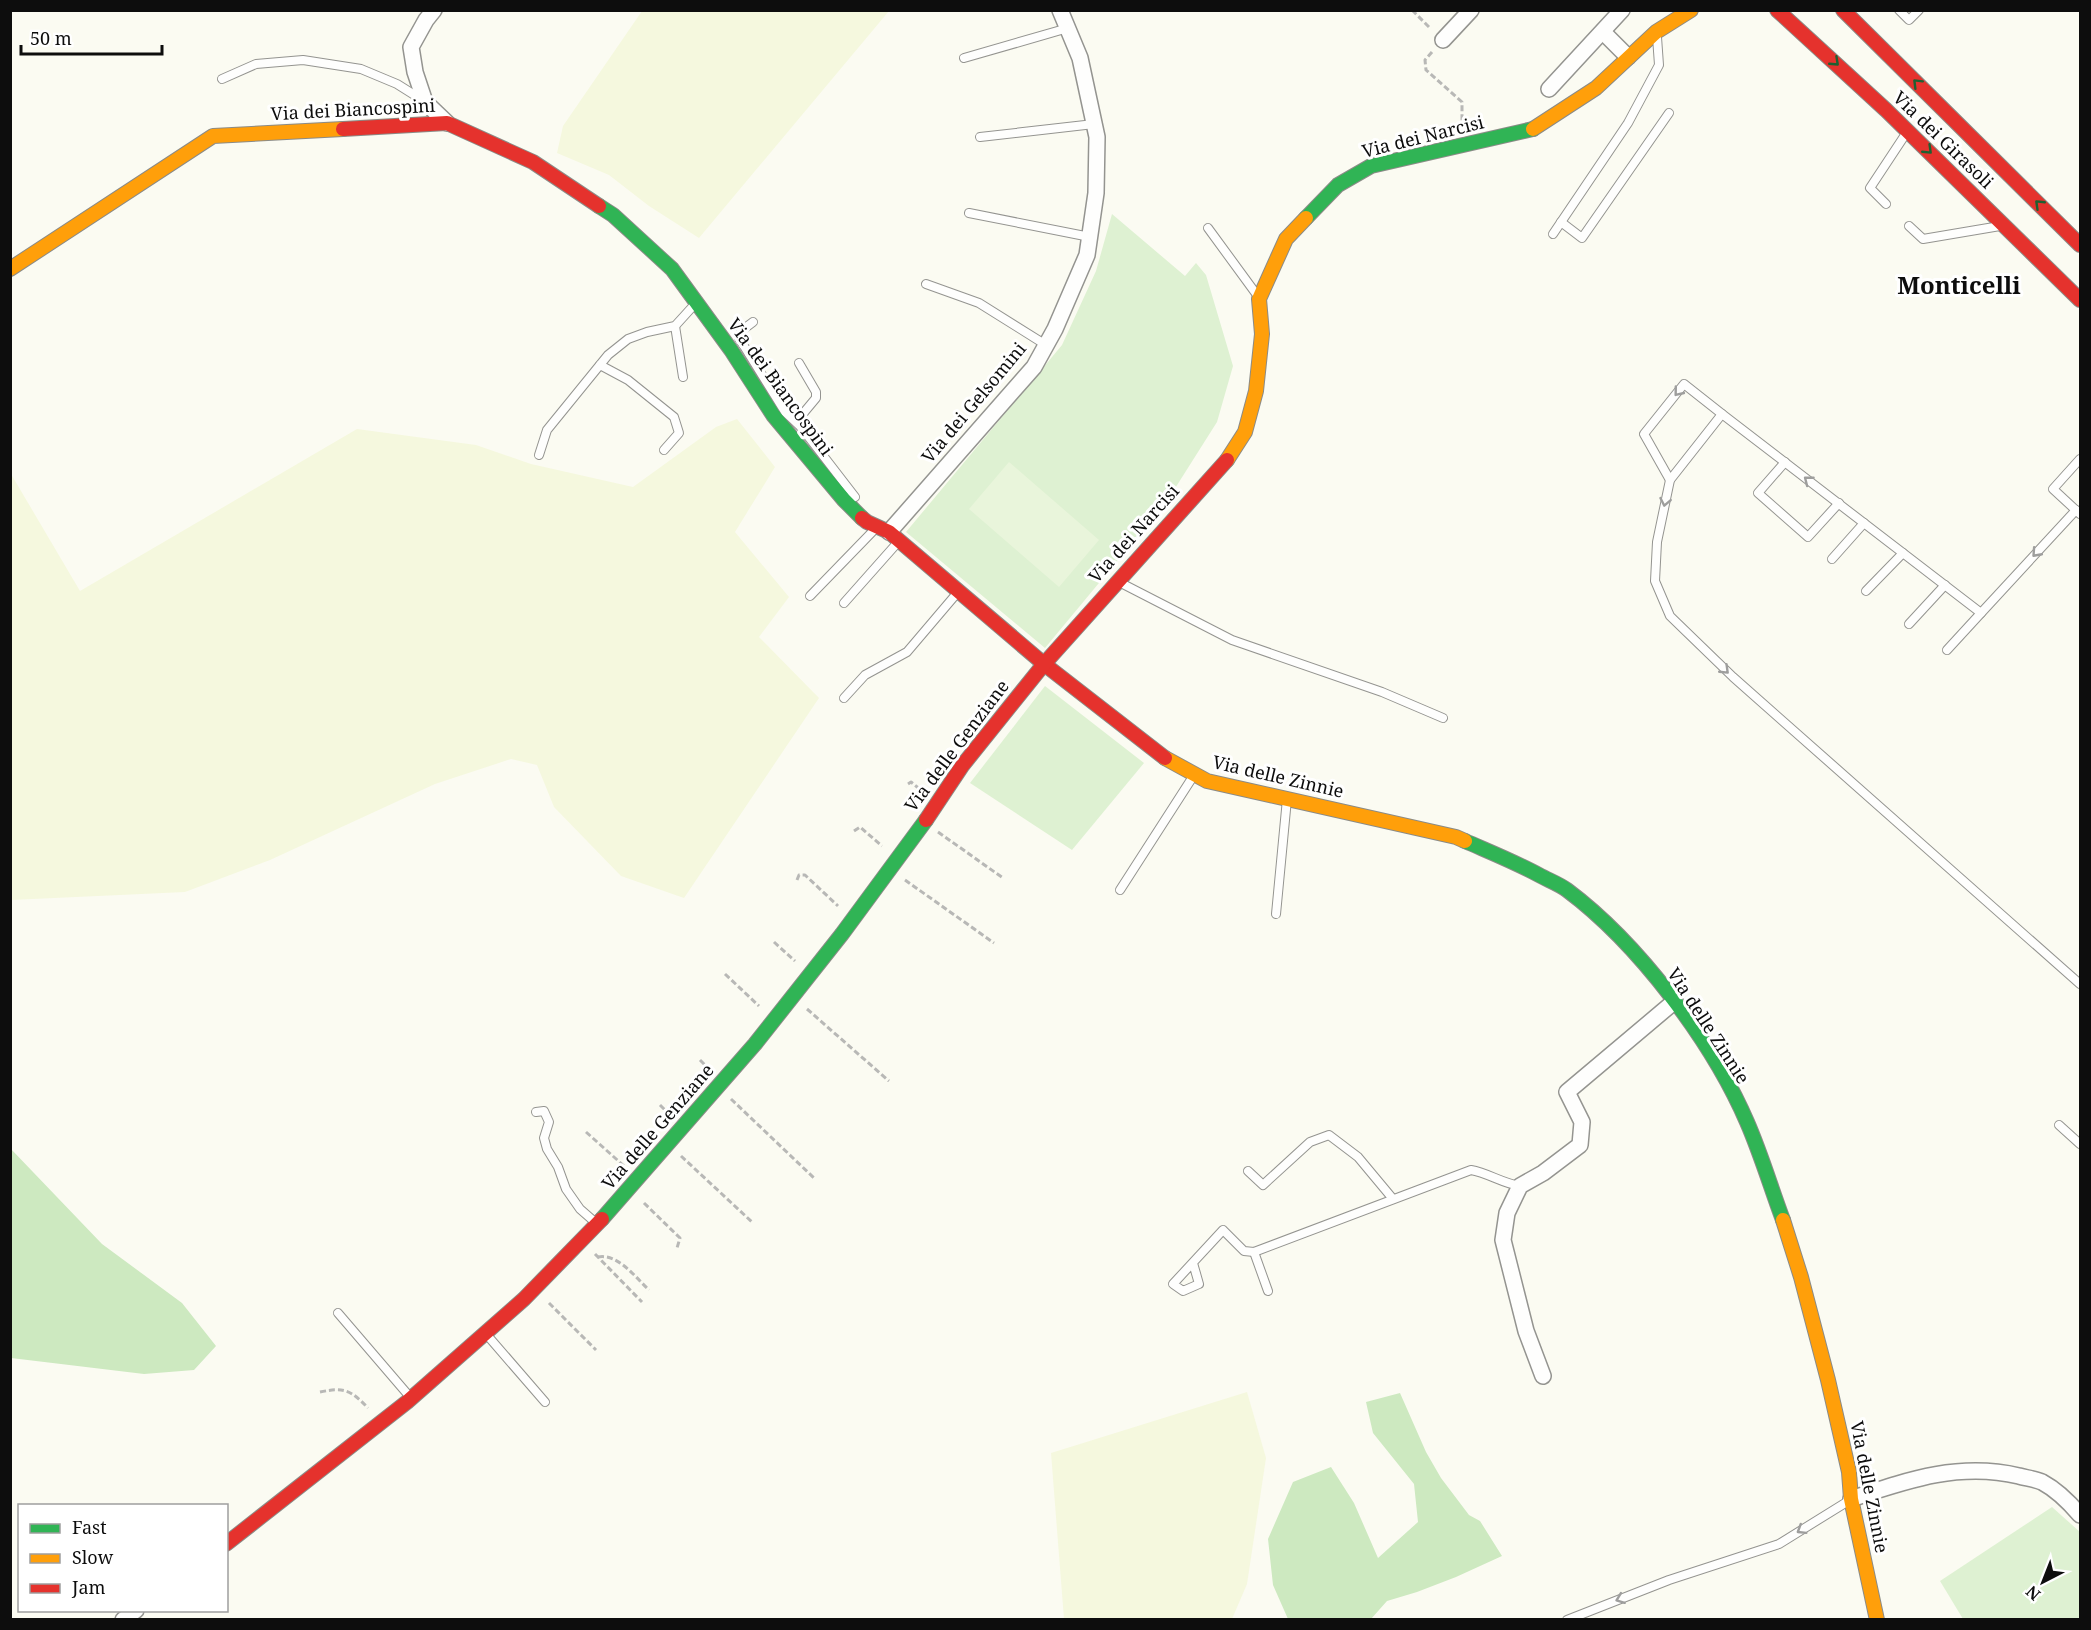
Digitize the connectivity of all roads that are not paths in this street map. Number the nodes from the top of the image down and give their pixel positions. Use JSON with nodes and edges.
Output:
{"nodes":[{"id":1,"x":434,"y":10,"type":"edge"},
{"id":2,"x":1060,"y":10,"type":"edge"},
{"id":3,"x":1471,"y":10,"type":"edge"},
{"id":4,"x":1622,"y":10,"type":"edge"},
{"id":5,"x":1691,"y":10,"type":"edge"},
{"id":6,"x":1777,"y":10,"type":"edge"},
{"id":7,"x":1843,"y":10,"type":"edge"},
{"id":8,"x":1899,"y":10,"type":"edge"},
{"id":9,"x":1919,"y":10,"type":"edge"},
{"id":10,"x":1673,"y":16,"type":"edge"},
{"id":11,"x":1068,"y":28,"type":"junction"},
{"id":12,"x":1602,"y":32,"type":"junction"},
{"id":13,"x":1656,"y":33,"type":"junction"},
{"id":14,"x":1443,"y":40,"type":"road end"},
{"id":15,"x":1628,"y":57,"type":"junction"},
{"id":16,"x":964,"y":58,"type":"dead end"},
{"id":17,"x":222,"y":78,"type":"dead end"},
{"id":18,"x":1549,"y":89,"type":"dead end"},
{"id":19,"x":425,"y":102,"type":"junction"},
{"id":20,"x":1669,"y":113,"type":"dead end"},
{"id":21,"x":447,"y":123,"type":"junction"},
{"id":22,"x":1094,"y":124,"type":"junction"},
{"id":23,"x":1908,"y":130,"type":"junction"},
{"id":24,"x":980,"y":137,"type":"dead end"},
{"id":25,"x":1886,"y":204,"type":"dead end"},
{"id":26,"x":969,"y":213,"type":"dead end"},
{"id":27,"x":1561,"y":222,"type":"junction"},
{"id":28,"x":2005,"y":225,"type":"junction"},
{"id":29,"x":1909,"y":226,"type":"dead end"},
{"id":30,"x":1208,"y":228,"type":"dead end"},
{"id":31,"x":1552,"y":234,"type":"dead end"},
{"id":32,"x":1090,"y":237,"type":"junction"},
{"id":33,"x":2080,"y":245,"type":"edge"},
{"id":34,"x":10,"y":268,"type":"edge"},
{"id":35,"x":926,"y":284,"type":"dead end"},
{"id":36,"x":1259,"y":298,"type":"junction"},
{"id":37,"x":2080,"y":300,"type":"edge"},
{"id":38,"x":696,"y":302,"type":"junction"},
{"id":39,"x":753,"y":322,"type":"dead end"},
{"id":40,"x":675,"y":326,"type":"junction"},
{"id":41,"x":1046,"y":345,"type":"junction"},
{"id":42,"x":799,"y":363,"type":"dead end"},
{"id":43,"x":600,"y":365,"type":"junction"},
{"id":44,"x":683,"y":377,"type":"dead end"},
{"id":45,"x":1722,"y":414,"type":"junction"},
{"id":46,"x":801,"y":427,"type":"junction"},
{"id":47,"x":664,"y":450,"type":"dead end"},
{"id":48,"x":540,"y":455,"type":"dead end"},
{"id":49,"x":2080,"y":459,"type":"edge"},
{"id":50,"x":1785,"y":462,"type":"junction"},
{"id":51,"x":1670,"y":480,"type":"junction"},
{"id":52,"x":1839,"y":503,"type":"junction"},
{"id":53,"x":2078,"y":512,"type":"edge"},
{"id":54,"x":1864,"y":523,"type":"junction"},
{"id":55,"x":883,"y":531,"type":"junction"},
{"id":56,"x":1903,"y":553,"type":"junction"},
{"id":57,"x":1832,"y":559,"type":"dead end"},
{"id":58,"x":1118,"y":582,"type":"junction"},
{"id":59,"x":1945,"y":585,"type":"junction"},
{"id":60,"x":1866,"y":591,"type":"dead end"},
{"id":61,"x":958,"y":592,"type":"junction"},
{"id":62,"x":810,"y":596,"type":"dead end"},
{"id":63,"x":844,"y":603,"type":"dead end"},
{"id":64,"x":1982,"y":613,"type":"junction"},
{"id":65,"x":1909,"y":624,"type":"dead end"},
{"id":66,"x":1947,"y":650,"type":"dead end"},
{"id":67,"x":1044,"y":664,"type":"junction"},
{"id":68,"x":844,"y":698,"type":"dead end"},
{"id":69,"x":1443,"y":718,"type":"dead end"},
{"id":70,"x":1194,"y":774,"type":"junction"},
{"id":71,"x":1287,"y":799,"type":"junction"},
{"id":72,"x":1120,"y":890,"type":"dead end"},
{"id":73,"x":1276,"y":914,"type":"dead end"},
{"id":74,"x":2080,"y":984,"type":"edge"},
{"id":75,"x":1674,"y":1001,"type":"junction"},
{"id":76,"x":536,"y":1112,"type":"dead end"},
{"id":77,"x":2060,"y":1125,"type":"dead end"},
{"id":78,"x":2080,"y":1144,"type":"edge"},
{"id":79,"x":1248,"y":1171,"type":"dead end"},
{"id":80,"x":1520,"y":1186,"type":"junction"},
{"id":81,"x":1393,"y":1199,"type":"junction"},
{"id":82,"x":597,"y":1224,"type":"junction"},
{"id":83,"x":1254,"y":1252,"type":"junction"},
{"id":84,"x":1193,"y":1263,"type":"dead end"},
{"id":85,"x":1268,"y":1291,"type":"dead end"},
{"id":86,"x":338,"y":1313,"type":"dead end"},
{"id":87,"x":485,"y":1333,"type":"junction"},
{"id":88,"x":1543,"y":1376,"type":"dead end"},
{"id":89,"x":411,"y":1398,"type":"junction"},
{"id":90,"x":545,"y":1402,"type":"dead end"},
{"id":91,"x":1851,"y":1499,"type":"junction"},
{"id":92,"x":2080,"y":1515,"type":"edge"},
{"id":93,"x":228,"y":1542,"type":"edge"},
{"id":94,"x":1567,"y":1620,"type":"edge"},
{"id":95,"x":1877,"y":1620,"type":"edge"}],
"edges":[{"from":1,"to":19,"type":"street"},
{"from":2,"to":11,"type":"street","name":"Via dei Gelsomini"},
{"from":3,"to":14,"type":"street"},
{"from":4,"to":12,"type":"street"},
{"from":5,"to":10,"type":"street","name":"Via dei Narcisi"},
{"from":6,"to":23,"type":"street","name":"Via dei Girasoli","one_way":true},
{"from":33,"to":7,"type":"street","name":"Via dei Girasoli","one_way":true},
{"from":8,"to":9,"type":"lane"},
{"from":10,"to":13,"type":"street","name":"Via dei Narcisi"},
{"from":11,"to":16,"type":"lane"},
{"from":11,"to":22,"type":"street","name":"Via dei Gelsomini"},
{"from":12,"to":15,"type":"street"},
{"from":12,"to":18,"type":"street"},
{"from":13,"to":15,"type":"street","name":"Via dei Narcisi"},
{"from":13,"to":27,"type":"lane"},
{"from":15,"to":36,"type":"street","name":"Via dei Narcisi"},
{"from":17,"to":19,"type":"lane"},
{"from":19,"to":21,"type":"street"},
{"from":20,"to":27,"type":"lane"},
{"from":21,"to":34,"type":"street","name":"Via dei Biancospini"},
{"from":21,"to":38,"type":"street","name":"Via dei Biancospini"},
{"from":22,"to":24,"type":"lane"},
{"from":22,"to":32,"type":"street","name":"Via dei Gelsomini"},
{"from":23,"to":25,"type":"lane"},
{"from":23,"to":28,"type":"street","name":"Via dei Girasoli","one_way":true},
{"from":26,"to":32,"type":"lane"},
{"from":27,"to":31,"type":"lane"},
{"from":28,"to":29,"type":"lane"},
{"from":28,"to":37,"type":"street","name":"Via dei Girasoli"},
{"from":30,"to":36,"type":"lane"},
{"from":32,"to":41,"type":"street","name":"Via dei Gelsomini"},
{"from":35,"to":41,"type":"lane"},
{"from":36,"to":58,"type":"street","name":"Via dei Narcisi"},
{"from":38,"to":40,"type":"lane"},
{"from":38,"to":55,"type":"street","name":"Via dei Biancospini"},
{"from":39,"to":46,"type":"lane"},
{"from":40,"to":43,"type":"lane"},
{"from":40,"to":44,"type":"lane"},
{"from":41,"to":55,"type":"street","name":"Via dei Gelsomini"},
{"from":42,"to":46,"type":"lane"},
{"from":43,"to":47,"type":"lane"},
{"from":43,"to":48,"type":"lane"},
{"from":45,"to":50,"type":"lane"},
{"from":45,"to":51,"type":"lane"},
{"from":45,"to":51,"type":"lane","one_way":true},
{"from":46,"to":55,"type":"lane"},
{"from":49,"to":53,"type":"lane"},
{"from":52,"to":50,"type":"lane","one_way":true},
{"from":50,"to":52,"type":"lane"},
{"from":51,"to":74,"type":"lane","one_way":true},
{"from":52,"to":54,"type":"lane"},
{"from":53,"to":64,"type":"lane","one_way":true},
{"from":54,"to":56,"type":"lane"},
{"from":54,"to":57,"type":"lane"},
{"from":55,"to":61,"type":"street","name":"Via delle Zinnie"},
{"from":55,"to":62,"type":"lane"},
{"from":55,"to":63,"type":"lane"},
{"from":56,"to":59,"type":"lane"},
{"from":56,"to":60,"type":"lane"},
{"from":58,"to":67,"type":"street","name":"Via dei Narcisi"},
{"from":58,"to":69,"type":"lane"},
{"from":59,"to":64,"type":"lane"},
{"from":59,"to":65,"type":"lane"},
{"from":61,"to":67,"type":"street","name":"Via delle Zinnie"},
{"from":61,"to":68,"type":"lane"},
{"from":64,"to":66,"type":"lane"},
{"from":67,"to":70,"type":"street","name":"Via delle Zinnie"},
{"from":67,"to":82,"type":"street","name":"Via delle Genziane"},
{"from":70,"to":71,"type":"street","name":"Via delle Zinnie"},
{"from":70,"to":72,"type":"lane"},
{"from":71,"to":73,"type":"lane"},
{"from":71,"to":75,"type":"street","name":"Via delle Zinnie"},
{"from":75,"to":80,"type":"street"},
{"from":75,"to":91,"type":"street","name":"Via delle Zinnie"},
{"from":76,"to":82,"type":"lane"},
{"from":77,"to":78,"type":"lane"},
{"from":79,"to":81,"type":"lane"},
{"from":80,"to":81,"type":"lane"},
{"from":80,"to":88,"type":"street"},
{"from":81,"to":83,"type":"lane"},
{"from":82,"to":87,"type":"street","name":"Via delle Genziane"},
{"from":83,"to":84,"type":"lane"},
{"from":83,"to":85,"type":"lane"},
{"from":86,"to":89,"type":"lane"},
{"from":87,"to":89,"type":"street","name":"Via delle Genziane"},
{"from":87,"to":90,"type":"lane"},
{"from":89,"to":93,"type":"street","name":"Via delle Genziane"},
{"from":91,"to":92,"type":"street"},
{"from":91,"to":94,"type":"lane","one_way":true},
{"from":91,"to":95,"type":"street","name":"Via delle Zinnie"}]}
